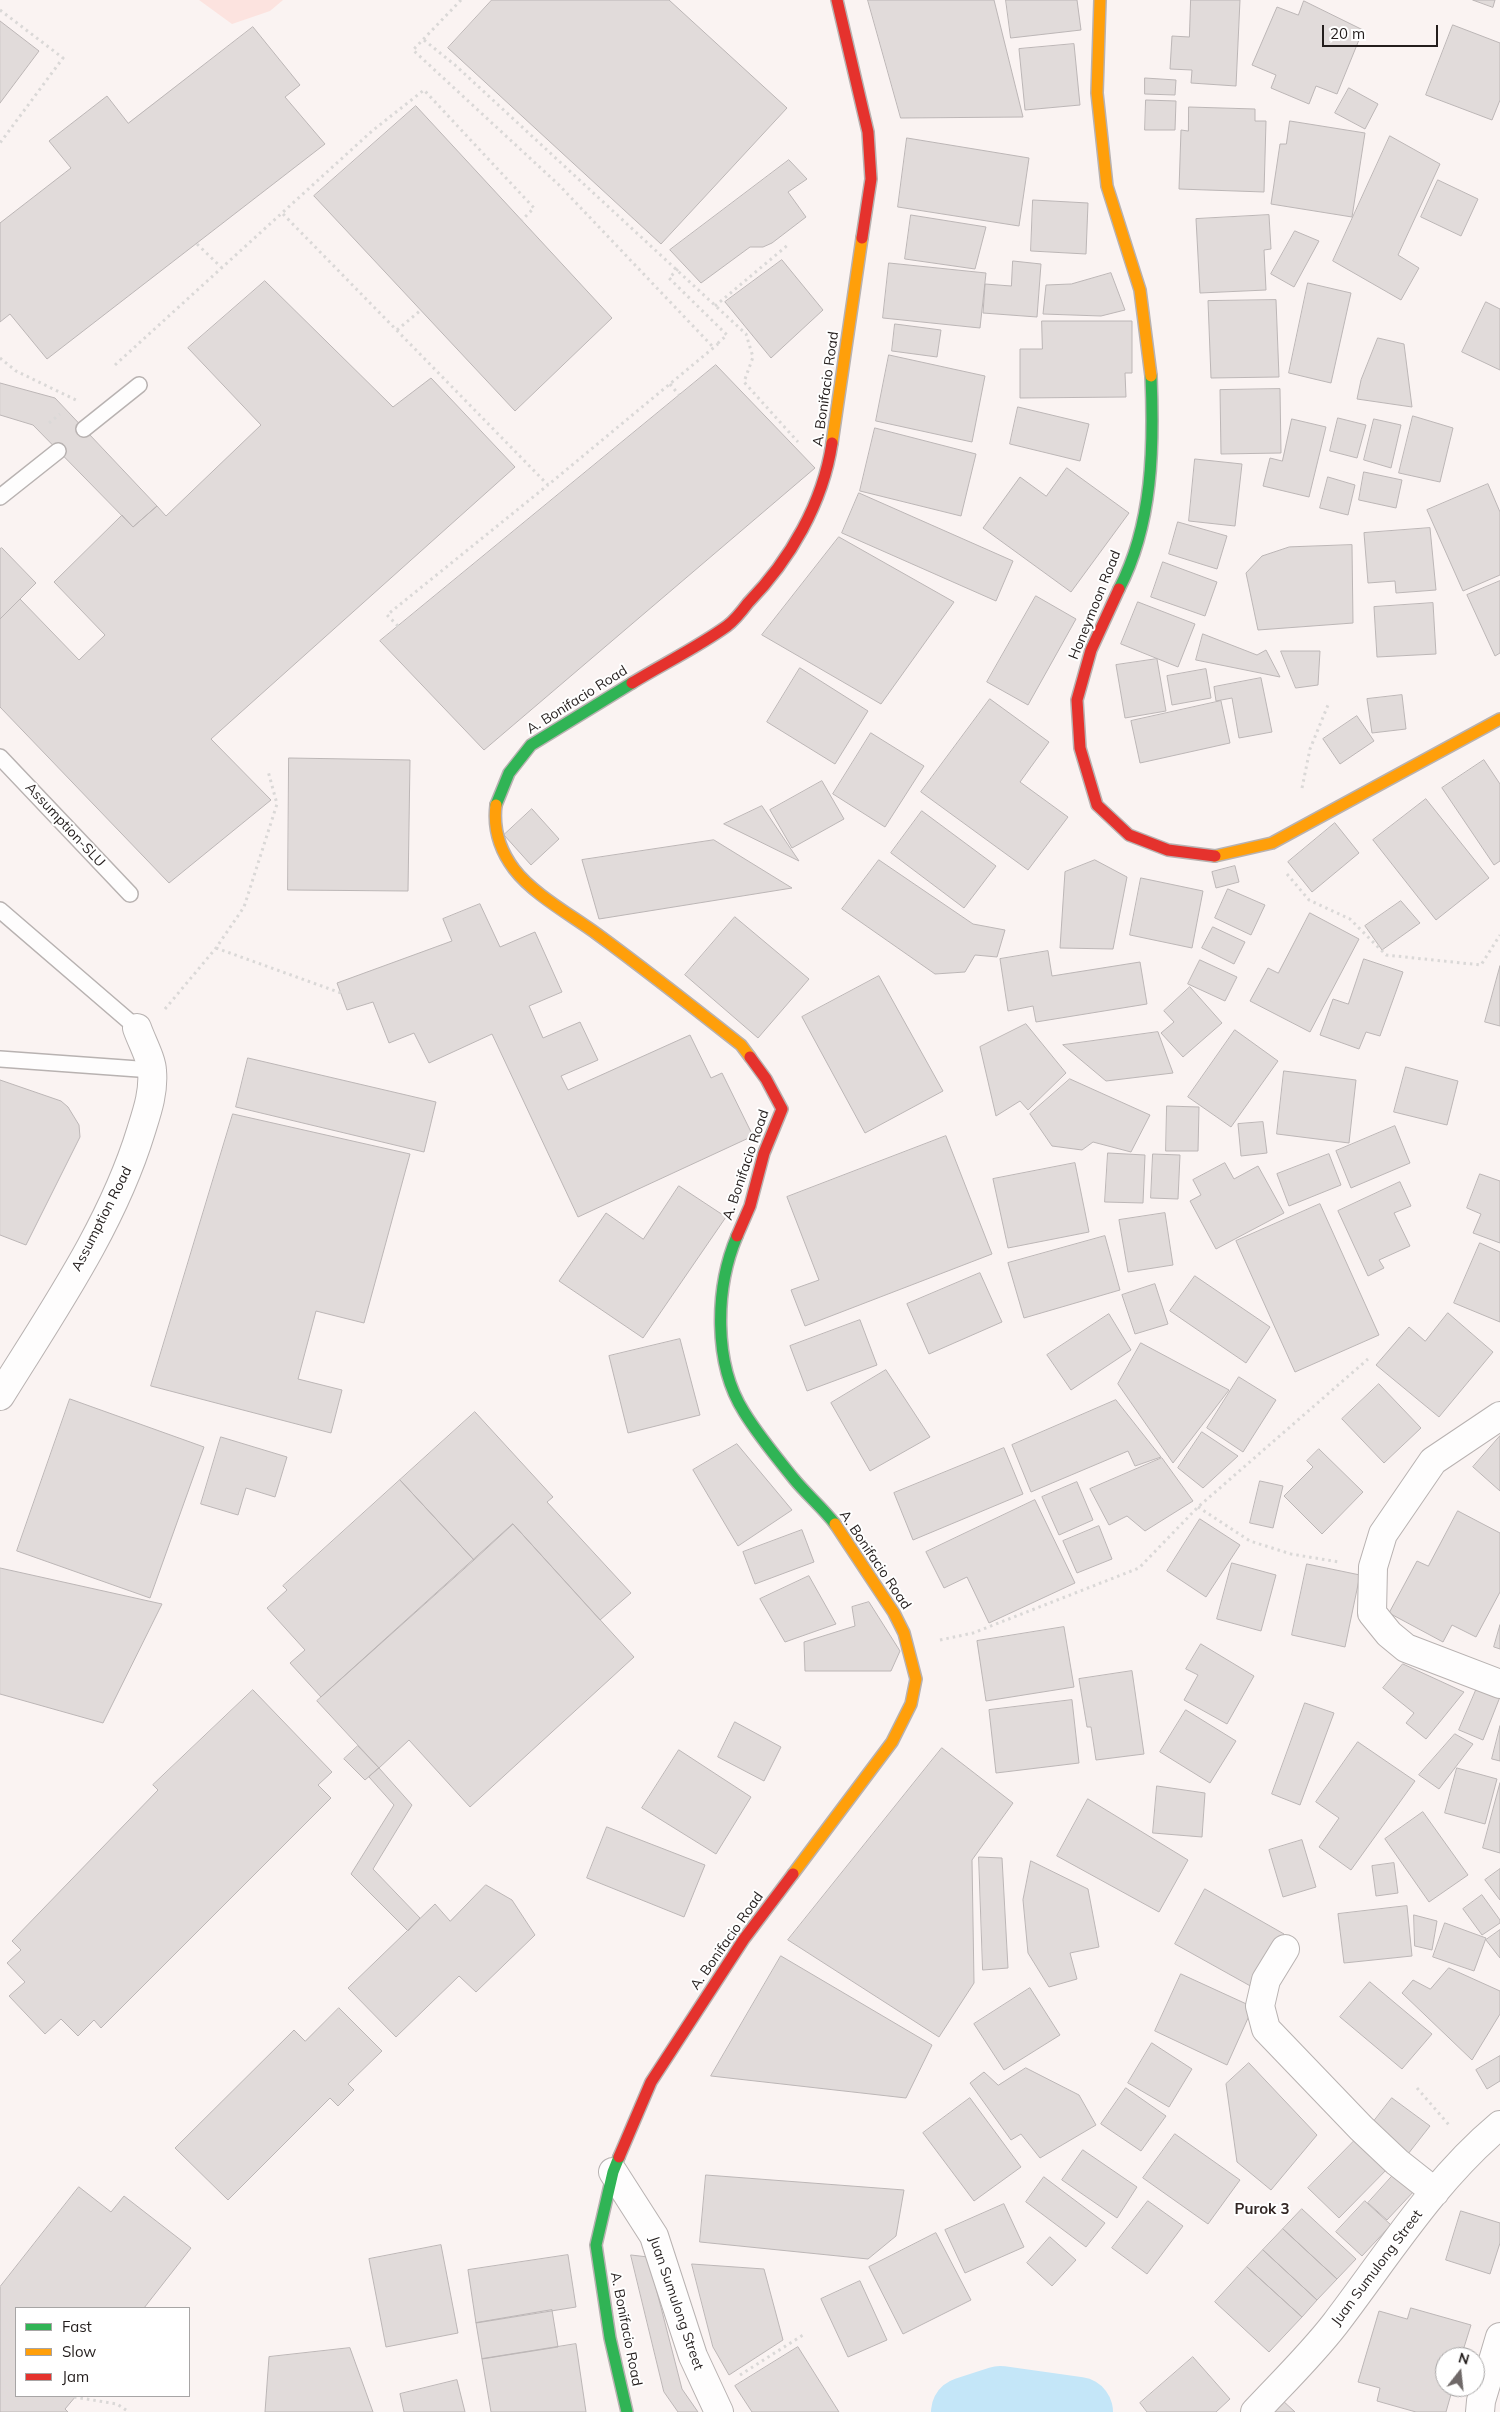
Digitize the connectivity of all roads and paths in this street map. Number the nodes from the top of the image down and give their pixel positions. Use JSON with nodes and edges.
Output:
{"nodes":[{"id":1,"x":461,"y":0,"type":"edge"},
{"id":2,"x":837,"y":0,"type":"edge"},
{"id":3,"x":1100,"y":0,"type":"edge"},
{"id":4,"x":0,"y":10,"type":"edge"},
{"id":5,"x":424,"y":40,"type":"junction"},
{"id":6,"x":0,"y":143,"type":"edge"},
{"id":7,"x":283,"y":214,"type":"junction"},
{"id":8,"x":522,"y":220,"type":"dead end"},
{"id":9,"x":197,"y":244,"type":"dead end"},
{"id":10,"x":789,"y":244,"type":"dead end"},
{"id":11,"x":223,"y":268,"type":"junction"},
{"id":12,"x":678,"y":269,"type":"junction"},
{"id":13,"x":715,"y":306,"type":"junction"},
{"id":14,"x":421,"y":310,"type":"dead end"},
{"id":15,"x":397,"y":330,"type":"junction"},
{"id":16,"x":713,"y":347,"type":"junction"},
{"id":17,"x":0,"y":358,"type":"edge"},
{"id":18,"x":113,"y":367,"type":"dead end"},
{"id":19,"x":670,"y":384,"type":"junction"},
{"id":20,"x":139,"y":385,"type":"dead end"},
{"id":21,"x":84,"y":393,"type":"dead end"},
{"id":22,"x":679,"y":396,"type":"dead end"},
{"id":23,"x":76,"y":400,"type":"junction"},
{"id":24,"x":69,"y":406,"type":"dead end"},
{"id":25,"x":62,"y":413,"type":"dead end"},
{"id":26,"x":47,"y":425,"type":"dead end"},
{"id":27,"x":84,"y":430,"type":"dead end"},
{"id":28,"x":804,"y":448,"type":"dead end"},
{"id":29,"x":58,"y":451,"type":"dead end"},
{"id":30,"x":548,"y":485,"type":"junction"},
{"id":31,"x":0,"y":497,"type":"edge"},
{"id":32,"x":398,"y":626,"type":"dead end"},
{"id":33,"x":1328,"y":705,"type":"dead end"},
{"id":34,"x":1500,"y":719,"type":"edge"},
{"id":35,"x":0,"y":756,"type":"edge"},
{"id":36,"x":268,"y":771,"type":"dead end"},
{"id":37,"x":1291,"y":832,"type":"junction"},
{"id":38,"x":130,"y":894,"type":"dead end"},
{"id":39,"x":1309,"y":900,"type":"dead end"},
{"id":40,"x":0,"y":910,"type":"edge"},
{"id":41,"x":1500,"y":935,"type":"edge"},
{"id":42,"x":216,"y":948,"type":"junction"},
{"id":43,"x":341,"y":993,"type":"dead end"},
{"id":44,"x":148,"y":1021,"type":"junction"},
{"id":45,"x":0,"y":1058,"type":"edge"},
{"id":46,"x":152,"y":1070,"type":"junction"},
{"id":47,"x":1368,"y":1359,"type":"dead end"},
{"id":48,"x":0,"y":1396,"type":"edge"},
{"id":49,"x":1500,"y":1416,"type":"edge"},
{"id":50,"x":1198,"y":1506,"type":"junction"},
{"id":51,"x":1372,"y":1567,"type":"junction"},
{"id":52,"x":935,"y":1641,"type":"dead end"},
{"id":53,"x":1500,"y":1684,"type":"edge"},
{"id":54,"x":1285,"y":1949,"type":"dead end"},
{"id":55,"x":1418,"y":2088,"type":"dead end"},
{"id":56,"x":1450,"y":2125,"type":"dead end"},
{"id":57,"x":1500,"y":2125,"type":"edge"},
{"id":58,"x":613,"y":2172,"type":"junction"},
{"id":59,"x":1435,"y":2192,"type":"junction"},
{"id":60,"x":804,"y":2335,"type":"dead end"},
{"id":61,"x":1500,"y":2337,"type":"edge"},
{"id":62,"x":74,"y":2397,"type":"dead end"},
{"id":63,"x":714,"y":2402,"type":"edge"},
{"id":64,"x":129,"y":2412,"type":"edge"},
{"id":65,"x":627,"y":2412,"type":"edge"},
{"id":66,"x":1255,"y":2412,"type":"edge"},
{"id":67,"x":1480,"y":2412,"type":"edge"}],
"edges":[{"from":1,"to":5,"type":"path"},
{"from":2,"to":58,"type":"main road","name":"A. Bonifacio Road"},
{"from":3,"to":37,"type":"main road","name":"Honeymoon Road"},
{"from":4,"to":6,"type":"path"},
{"from":5,"to":12,"type":"path"},
{"from":5,"to":16,"type":"path"},
{"from":7,"to":8,"type":"path"},
{"from":7,"to":11,"type":"path"},
{"from":7,"to":15,"type":"path"},
{"from":9,"to":11,"type":"path"},
{"from":10,"to":13,"type":"path"},
{"from":11,"to":18,"type":"path"},
{"from":12,"to":13,"type":"path"},
{"from":12,"to":16,"type":"path"},
{"from":13,"to":28,"type":"path"},
{"from":14,"to":15,"type":"path"},
{"from":15,"to":30,"type":"path"},
{"from":16,"to":19,"type":"path"},
{"from":17,"to":23,"type":"path"},
{"from":19,"to":22,"type":"path"},
{"from":19,"to":30,"type":"path"},
{"from":20,"to":27,"type":"lane"},
{"from":21,"to":23,"type":"path"},
{"from":23,"to":24,"type":"path"},
{"from":25,"to":26,"type":"path"},
{"from":29,"to":31,"type":"lane"},
{"from":30,"to":32,"type":"path"},
{"from":33,"to":37,"type":"path"},
{"from":34,"to":37,"type":"main road","name":"Honeymoon Road"},
{"from":35,"to":38,"type":"lane","name":"Assumption-SLU"},
{"from":36,"to":42,"type":"path"},
{"from":39,"to":41,"type":"path"},
{"from":40,"to":44,"type":"lane"},
{"from":42,"to":43,"type":"path"},
{"from":42,"to":44,"type":"path"},
{"from":44,"to":46,"type":"street","name":"Assumption Road"},
{"from":45,"to":46,"type":"lane"},
{"from":46,"to":48,"type":"street","name":"Assumption Road"},
{"from":47,"to":50,"type":"path"},
{"from":49,"to":51,"type":"street"},
{"from":50,"to":51,"type":"path"},
{"from":50,"to":52,"type":"path"},
{"from":51,"to":53,"type":"street"},
{"from":54,"to":59,"type":"street"},
{"from":55,"to":56,"type":"path"},
{"from":57,"to":59,"type":"street","name":"Juan Sumulong Street"},
{"from":58,"to":63,"type":"street","name":"Juan Sumulong Street"},
{"from":58,"to":65,"type":"main road","name":"A. Bonifacio Road"},
{"from":59,"to":66,"type":"street","name":"Juan Sumulong Street"},
{"from":60,"to":63,"type":"path"},
{"from":61,"to":67,"type":"street"},
{"from":62,"to":64,"type":"path"}]}
